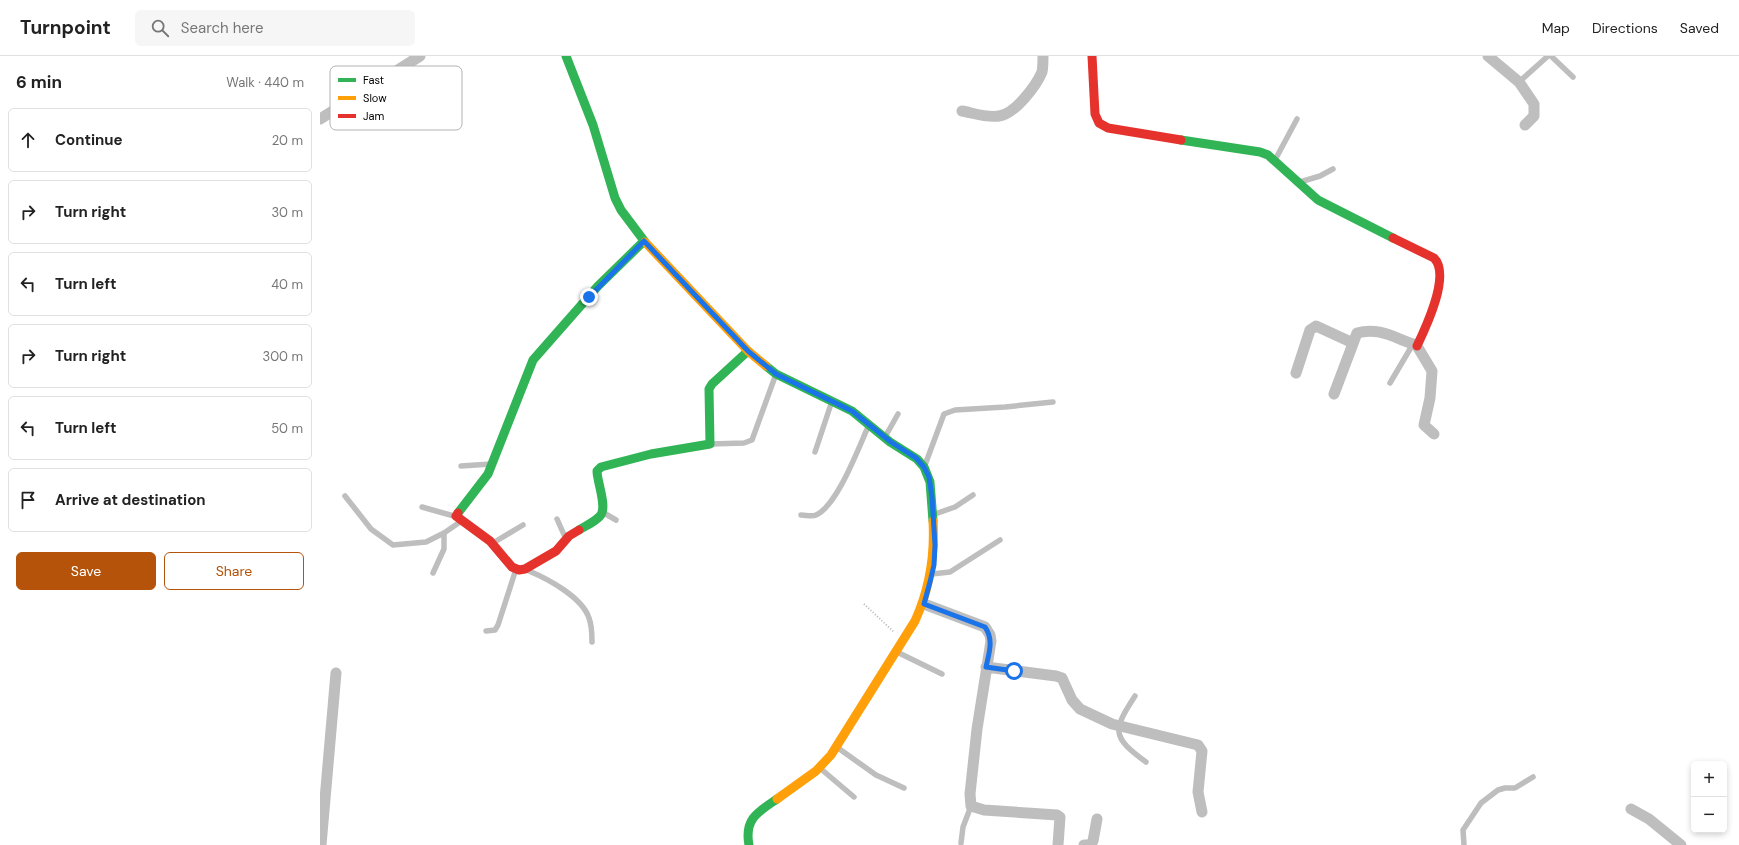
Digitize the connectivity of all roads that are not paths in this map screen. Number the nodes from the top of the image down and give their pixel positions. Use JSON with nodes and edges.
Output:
{"nodes":[{"id":1,"x":420,"y":56,"type":"edge"},
{"id":2,"x":566,"y":56,"type":"edge"},
{"id":3,"x":1043,"y":56,"type":"edge"},
{"id":4,"x":1092,"y":56,"type":"edge"},
{"id":5,"x":1488,"y":56,"type":"edge"},
{"id":6,"x":1548,"y":56,"type":"edge"},
{"id":7,"x":1551,"y":56,"type":"edge"},
{"id":8,"x":404,"y":66,"type":"edge"},
{"id":9,"x":1573,"y":77,"type":"dead end"},
{"id":10,"x":1519,"y":82,"type":"junction"},
{"id":11,"x":962,"y":111,"type":"dead end"},
{"id":12,"x":330,"y":113,"type":"edge"},
{"id":13,"x":320,"y":119,"type":"edge"},
{"id":14,"x":1297,"y":119,"type":"dead end"},
{"id":15,"x":1525,"y":125,"type":"dead end"},
{"id":16,"x":1275,"y":160,"type":"junction"},
{"id":17,"x":1333,"y":169,"type":"dead end"},
{"id":18,"x":1298,"y":182,"type":"junction"},
{"id":19,"x":644,"y":241,"type":"junction"},
{"id":20,"x":1353,"y":343,"type":"junction"},
{"id":21,"x":1415,"y":345,"type":"junction"},
{"id":22,"x":748,"y":351,"type":"junction"},
{"id":23,"x":1296,"y":373,"type":"dead end"},
{"id":24,"x":776,"y":374,"type":"junction"},
{"id":25,"x":1390,"y":382,"type":"dead end"},
{"id":26,"x":1334,"y":394,"type":"dead end"},
{"id":27,"x":832,"y":401,"type":"junction"},
{"id":28,"x":1053,"y":402,"type":"dead end"},
{"id":29,"x":898,"y":414,"type":"dead end"},
{"id":30,"x":869,"y":424,"type":"junction"},
{"id":31,"x":1434,"y":434,"type":"dead end"},
{"id":32,"x":885,"y":438,"type":"junction"},
{"id":33,"x":710,"y":444,"type":"junction"},
{"id":34,"x":815,"y":452,"type":"dead end"},
{"id":35,"x":493,"y":463,"type":"junction"},
{"id":36,"x":461,"y":466,"type":"dead end"},
{"id":37,"x":924,"y":467,"type":"junction"},
{"id":38,"x":973,"y":495,"type":"dead end"},
{"id":39,"x":345,"y":496,"type":"dead end"},
{"id":40,"x":422,"y":507,"type":"dead end"},
{"id":41,"x":603,"y":513,"type":"junction"},
{"id":42,"x":801,"y":515,"type":"dead end"},
{"id":43,"x":933,"y":515,"type":"junction"},
{"id":44,"x":459,"y":519,"type":"junction"},
{"id":45,"x":557,"y":519,"type":"dead end"},
{"id":46,"x":616,"y":520,"type":"dead end"},
{"id":47,"x":523,"y":525,"type":"dead end"},
{"id":48,"x":444,"y":533,"type":"junction"},
{"id":49,"x":566,"y":539,"type":"junction"},
{"id":50,"x":1000,"y":540,"type":"dead end"},
{"id":51,"x":492,"y":544,"type":"junction"},
{"id":52,"x":520,"y":569,"type":"junction"},
{"id":53,"x":433,"y":573,"type":"dead end"},
{"id":54,"x":932,"y":574,"type":"junction"},
{"id":55,"x":924,"y":604,"type":"junction"},
{"id":56,"x":486,"y":631,"type":"dead end"},
{"id":57,"x":592,"y":642,"type":"dead end"},
{"id":58,"x":896,"y":651,"type":"junction"},
{"id":59,"x":986,"y":667,"type":"junction"},
{"id":60,"x":336,"y":673,"type":"dead end"},
{"id":61,"x":942,"y":674,"type":"dead end"},
{"id":62,"x":1135,"y":696,"type":"dead end"},
{"id":63,"x":1119,"y":726,"type":"junction"},
{"id":64,"x":836,"y":746,"type":"junction"},
{"id":65,"x":1146,"y":762,"type":"dead end"},
{"id":66,"x":819,"y":767,"type":"junction"},
{"id":67,"x":323,"y":775,"type":"edge"},
{"id":68,"x":1533,"y":777,"type":"dead end"},
{"id":69,"x":904,"y":788,"type":"dead end"},
{"id":70,"x":854,"y":797,"type":"dead end"},
{"id":71,"x":971,"y":806,"type":"junction"},
{"id":72,"x":1631,"y":809,"type":"dead end"},
{"id":73,"x":1202,"y":812,"type":"dead end"},
{"id":74,"x":1097,"y":819,"type":"dead end"},
{"id":75,"x":961,"y":843,"type":"dead end"},
{"id":76,"x":321,"y":845,"type":"edge"},
{"id":77,"x":749,"y":845,"type":"edge"},
{"id":78,"x":1058,"y":845,"type":"edge"},
{"id":79,"x":1084,"y":845,"type":"edge"},
{"id":80,"x":1464,"y":845,"type":"edge"},
{"id":81,"x":1681,"y":845,"type":"edge"}],
"edges":[{"from":1,"to":8,"type":"street"},
{"from":2,"to":19,"type":"street"},
{"from":3,"to":11,"type":"street"},
{"from":4,"to":16,"type":"street"},
{"from":5,"to":10,"type":"street"},
{"from":6,"to":10,"type":"lane"},
{"from":7,"to":9,"type":"lane"},
{"from":10,"to":15,"type":"street"},
{"from":12,"to":13,"type":"street"},
{"from":14,"to":16,"type":"lane"},
{"from":16,"to":18,"type":"street"},
{"from":17,"to":18,"type":"lane"},
{"from":18,"to":21,"type":"street"},
{"from":19,"to":22,"type":"street"},
{"from":19,"to":35,"type":"street"},
{"from":20,"to":21,"type":"street"},
{"from":20,"to":23,"type":"street"},
{"from":20,"to":26,"type":"street"},
{"from":21,"to":25,"type":"lane"},
{"from":21,"to":31,"type":"street"},
{"from":22,"to":24,"type":"street"},
{"from":22,"to":33,"type":"street"},
{"from":24,"to":27,"type":"street"},
{"from":24,"to":33,"type":"lane"},
{"from":27,"to":30,"type":"street"},
{"from":27,"to":34,"type":"lane"},
{"from":28,"to":37,"type":"lane"},
{"from":29,"to":32,"type":"lane"},
{"from":30,"to":32,"type":"street"},
{"from":30,"to":42,"type":"lane"},
{"from":32,"to":37,"type":"street"},
{"from":33,"to":41,"type":"street"},
{"from":35,"to":36,"type":"lane"},
{"from":35,"to":44,"type":"street"},
{"from":37,"to":43,"type":"street"},
{"from":38,"to":43,"type":"lane"},
{"from":39,"to":48,"type":"lane"},
{"from":40,"to":44,"type":"lane"},
{"from":41,"to":46,"type":"lane"},
{"from":41,"to":49,"type":"street"},
{"from":43,"to":54,"type":"street"},
{"from":44,"to":48,"type":"lane"},
{"from":44,"to":51,"type":"street"},
{"from":45,"to":49,"type":"lane"},
{"from":47,"to":51,"type":"lane"},
{"from":48,"to":53,"type":"lane"},
{"from":49,"to":52,"type":"street"},
{"from":50,"to":54,"type":"lane"},
{"from":51,"to":52,"type":"street"},
{"from":52,"to":56,"type":"lane"},
{"from":52,"to":57,"type":"lane"},
{"from":54,"to":55,"type":"street"},
{"from":55,"to":58,"type":"street"},
{"from":55,"to":59,"type":"street"},
{"from":58,"to":61,"type":"lane"},
{"from":58,"to":64,"type":"street"},
{"from":59,"to":63,"type":"street"},
{"from":59,"to":71,"type":"street"},
{"from":60,"to":67,"type":"street"},
{"from":62,"to":63,"type":"lane"},
{"from":63,"to":65,"type":"lane"},
{"from":63,"to":73,"type":"street"},
{"from":64,"to":66,"type":"street"},
{"from":64,"to":69,"type":"lane"},
{"from":66,"to":70,"type":"lane"},
{"from":66,"to":77,"type":"street"},
{"from":67,"to":76,"type":"street"},
{"from":68,"to":80,"type":"lane"},
{"from":71,"to":75,"type":"lane"},
{"from":71,"to":78,"type":"street"},
{"from":72,"to":81,"type":"street"},
{"from":74,"to":79,"type":"street"}]}
